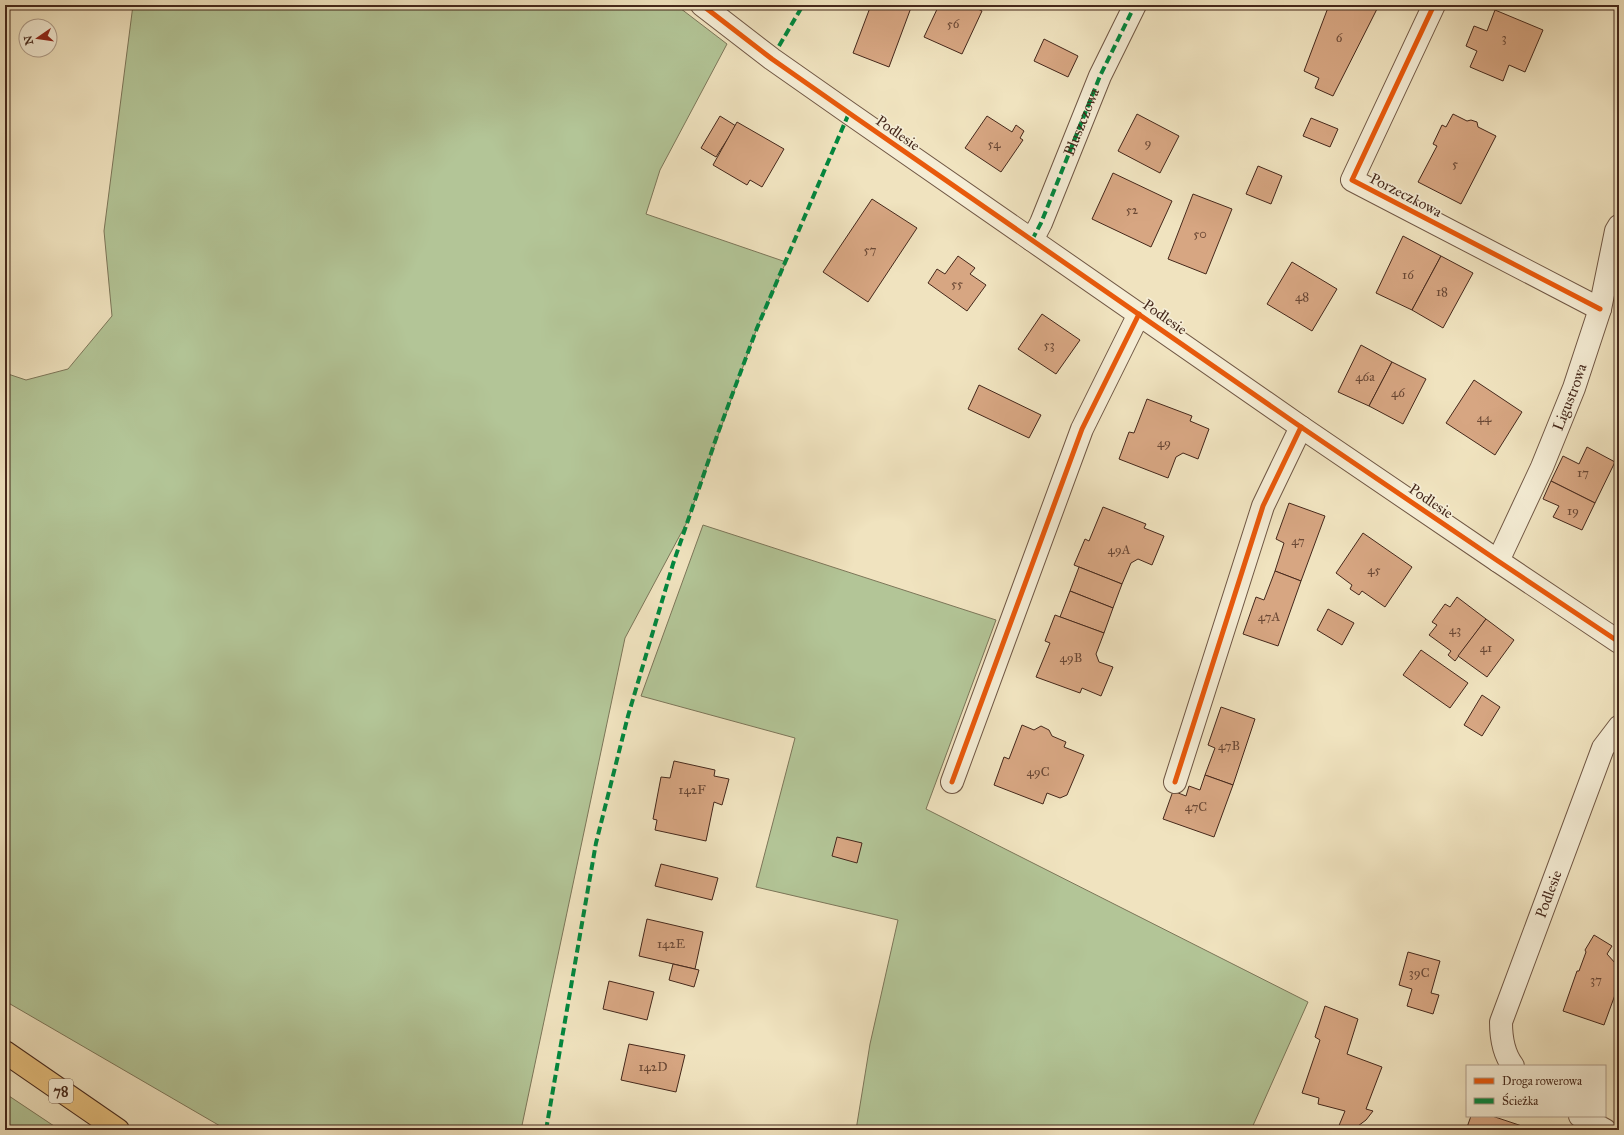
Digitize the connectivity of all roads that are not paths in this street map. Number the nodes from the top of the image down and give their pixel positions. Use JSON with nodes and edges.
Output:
{"nodes":[{"id":1,"x":702,"y":5,"type":"edge"},
{"id":2,"x":1134,"y":5,"type":"edge"},
{"id":3,"x":1434,"y":5,"type":"edge"},
{"id":4,"x":1619,"y":226,"type":"edge"},
{"id":5,"x":1032,"y":240,"type":"junction"},
{"id":6,"x":1600,"y":309,"type":"junction"},
{"id":7,"x":1139,"y":314,"type":"junction"},
{"id":8,"x":1301,"y":427,"type":"junction"},
{"id":9,"x":1498,"y":561,"type":"junction"},
{"id":10,"x":1619,"y":642,"type":"edge"},
{"id":11,"x":1619,"y":727,"type":"edge"},
{"id":12,"x":952,"y":782,"type":"dead end"},
{"id":13,"x":1175,"y":782,"type":"dead end"},
{"id":14,"x":5,"y":1052,"type":"edge"},
{"id":15,"x":1511,"y":1065,"type":"edge"},
{"id":16,"x":1582,"y":1117,"type":"edge"},
{"id":17,"x":118,"y":1130,"type":"edge"},
{"id":18,"x":1605,"y":1130,"type":"edge"}],
"edges":[{"from":1,"to":5,"type":"street","name":"Podlesie"},
{"from":2,"to":5,"type":"street","name":"Bluszczowa"},
{"from":3,"to":6,"type":"street","name":"Porzeczkowa"},
{"from":4,"to":6,"type":"street","name":"Ligustrowa"},
{"from":5,"to":7,"type":"street","name":"Podlesie"},
{"from":6,"to":9,"type":"street","name":"Ligustrowa"},
{"from":7,"to":8,"type":"street","name":"Podlesie"},
{"from":7,"to":12,"type":"street"},
{"from":8,"to":9,"type":"street","name":"Podlesie"},
{"from":8,"to":13,"type":"street"},
{"from":9,"to":10,"type":"street","name":"Podlesie"},
{"from":11,"to":15,"type":"street","name":"Podlesie"},
{"from":14,"to":17,"type":"main road","number":"78"},
{"from":16,"to":18,"type":"street"}]}
